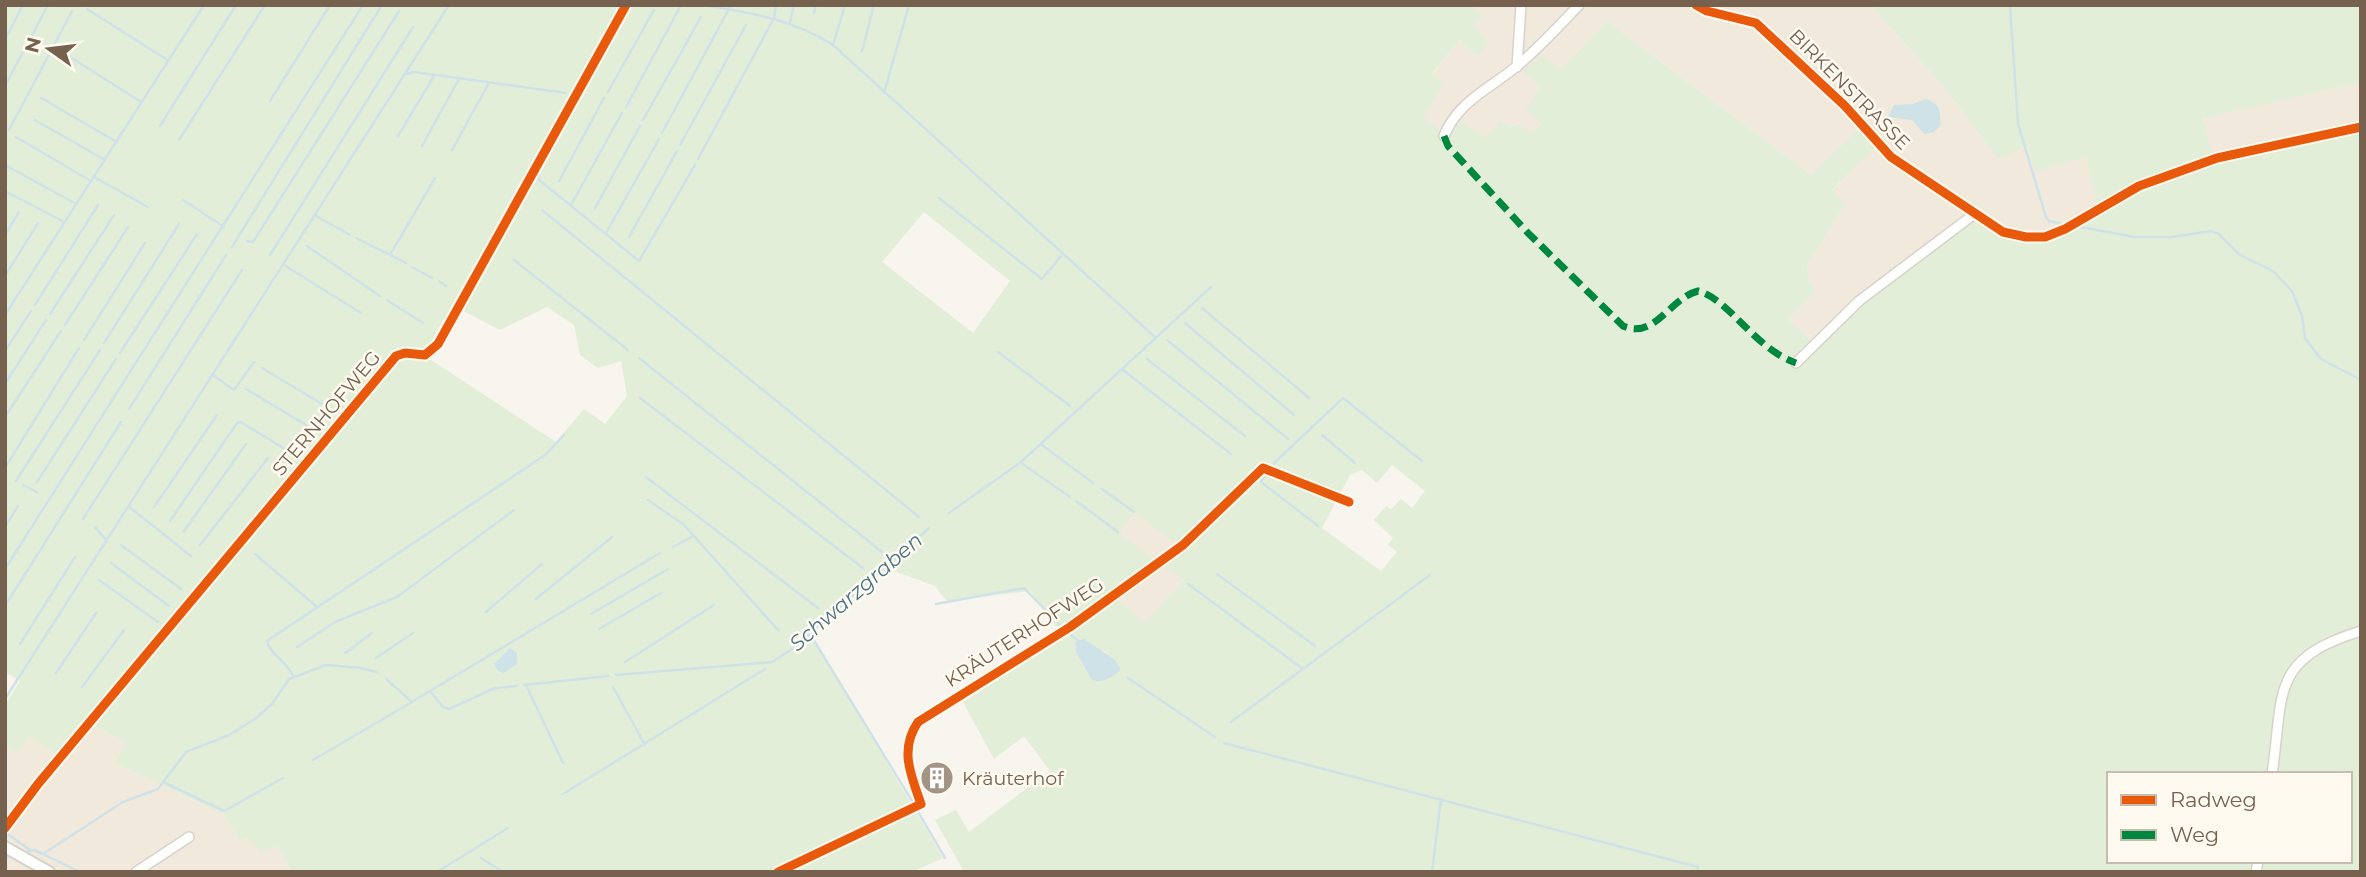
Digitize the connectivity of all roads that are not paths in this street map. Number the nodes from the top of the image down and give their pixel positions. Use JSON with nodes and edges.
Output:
{"nodes":[{"id":1,"x":626,"y":5,"type":"edge"},
{"id":2,"x":1521,"y":5,"type":"edge"},
{"id":3,"x":1579,"y":5,"type":"edge"},
{"id":4,"x":1696,"y":5,"type":"edge"},
{"id":5,"x":1517,"y":66,"type":"junction"},
{"id":6,"x":2361,"y":127,"type":"edge"},
{"id":7,"x":1444,"y":135,"type":"dead end"},
{"id":8,"x":1973,"y":215,"type":"junction"},
{"id":9,"x":1796,"y":363,"type":"dead end"},
{"id":10,"x":1349,"y":502,"type":"dead end"},
{"id":11,"x":2361,"y":631,"type":"edge"},
{"id":12,"x":2272,"y":772,"type":"edge"},
{"id":13,"x":5,"y":828,"type":"edge"},
{"id":14,"x":189,"y":837,"type":"dead end"},
{"id":15,"x":5,"y":847,"type":"edge"},
{"id":16,"x":29,"y":867,"type":"edge"},
{"id":17,"x":50,"y":872,"type":"edge"},
{"id":18,"x":136,"y":872,"type":"edge"},
{"id":19,"x":778,"y":872,"type":"edge"}],
"edges":[{"from":1,"to":13,"type":"street","name":"STERNHOFWEG"},
{"from":2,"to":5,"type":"street"},
{"from":3,"to":5,"type":"street"},
{"from":4,"to":8,"type":"street","name":"BIRKENSTRASSE"},
{"from":5,"to":7,"type":"street"},
{"from":6,"to":8,"type":"street","name":"BIRKENSTRASSE"},
{"from":8,"to":9,"type":"street"},
{"from":10,"to":19,"type":"street","name":"KRÄUTERHOFWEG"},
{"from":11,"to":12,"type":"street"},
{"from":14,"to":18,"type":"street"},
{"from":15,"to":16,"type":"street"},
{"from":16,"to":17,"type":"street"}]}
